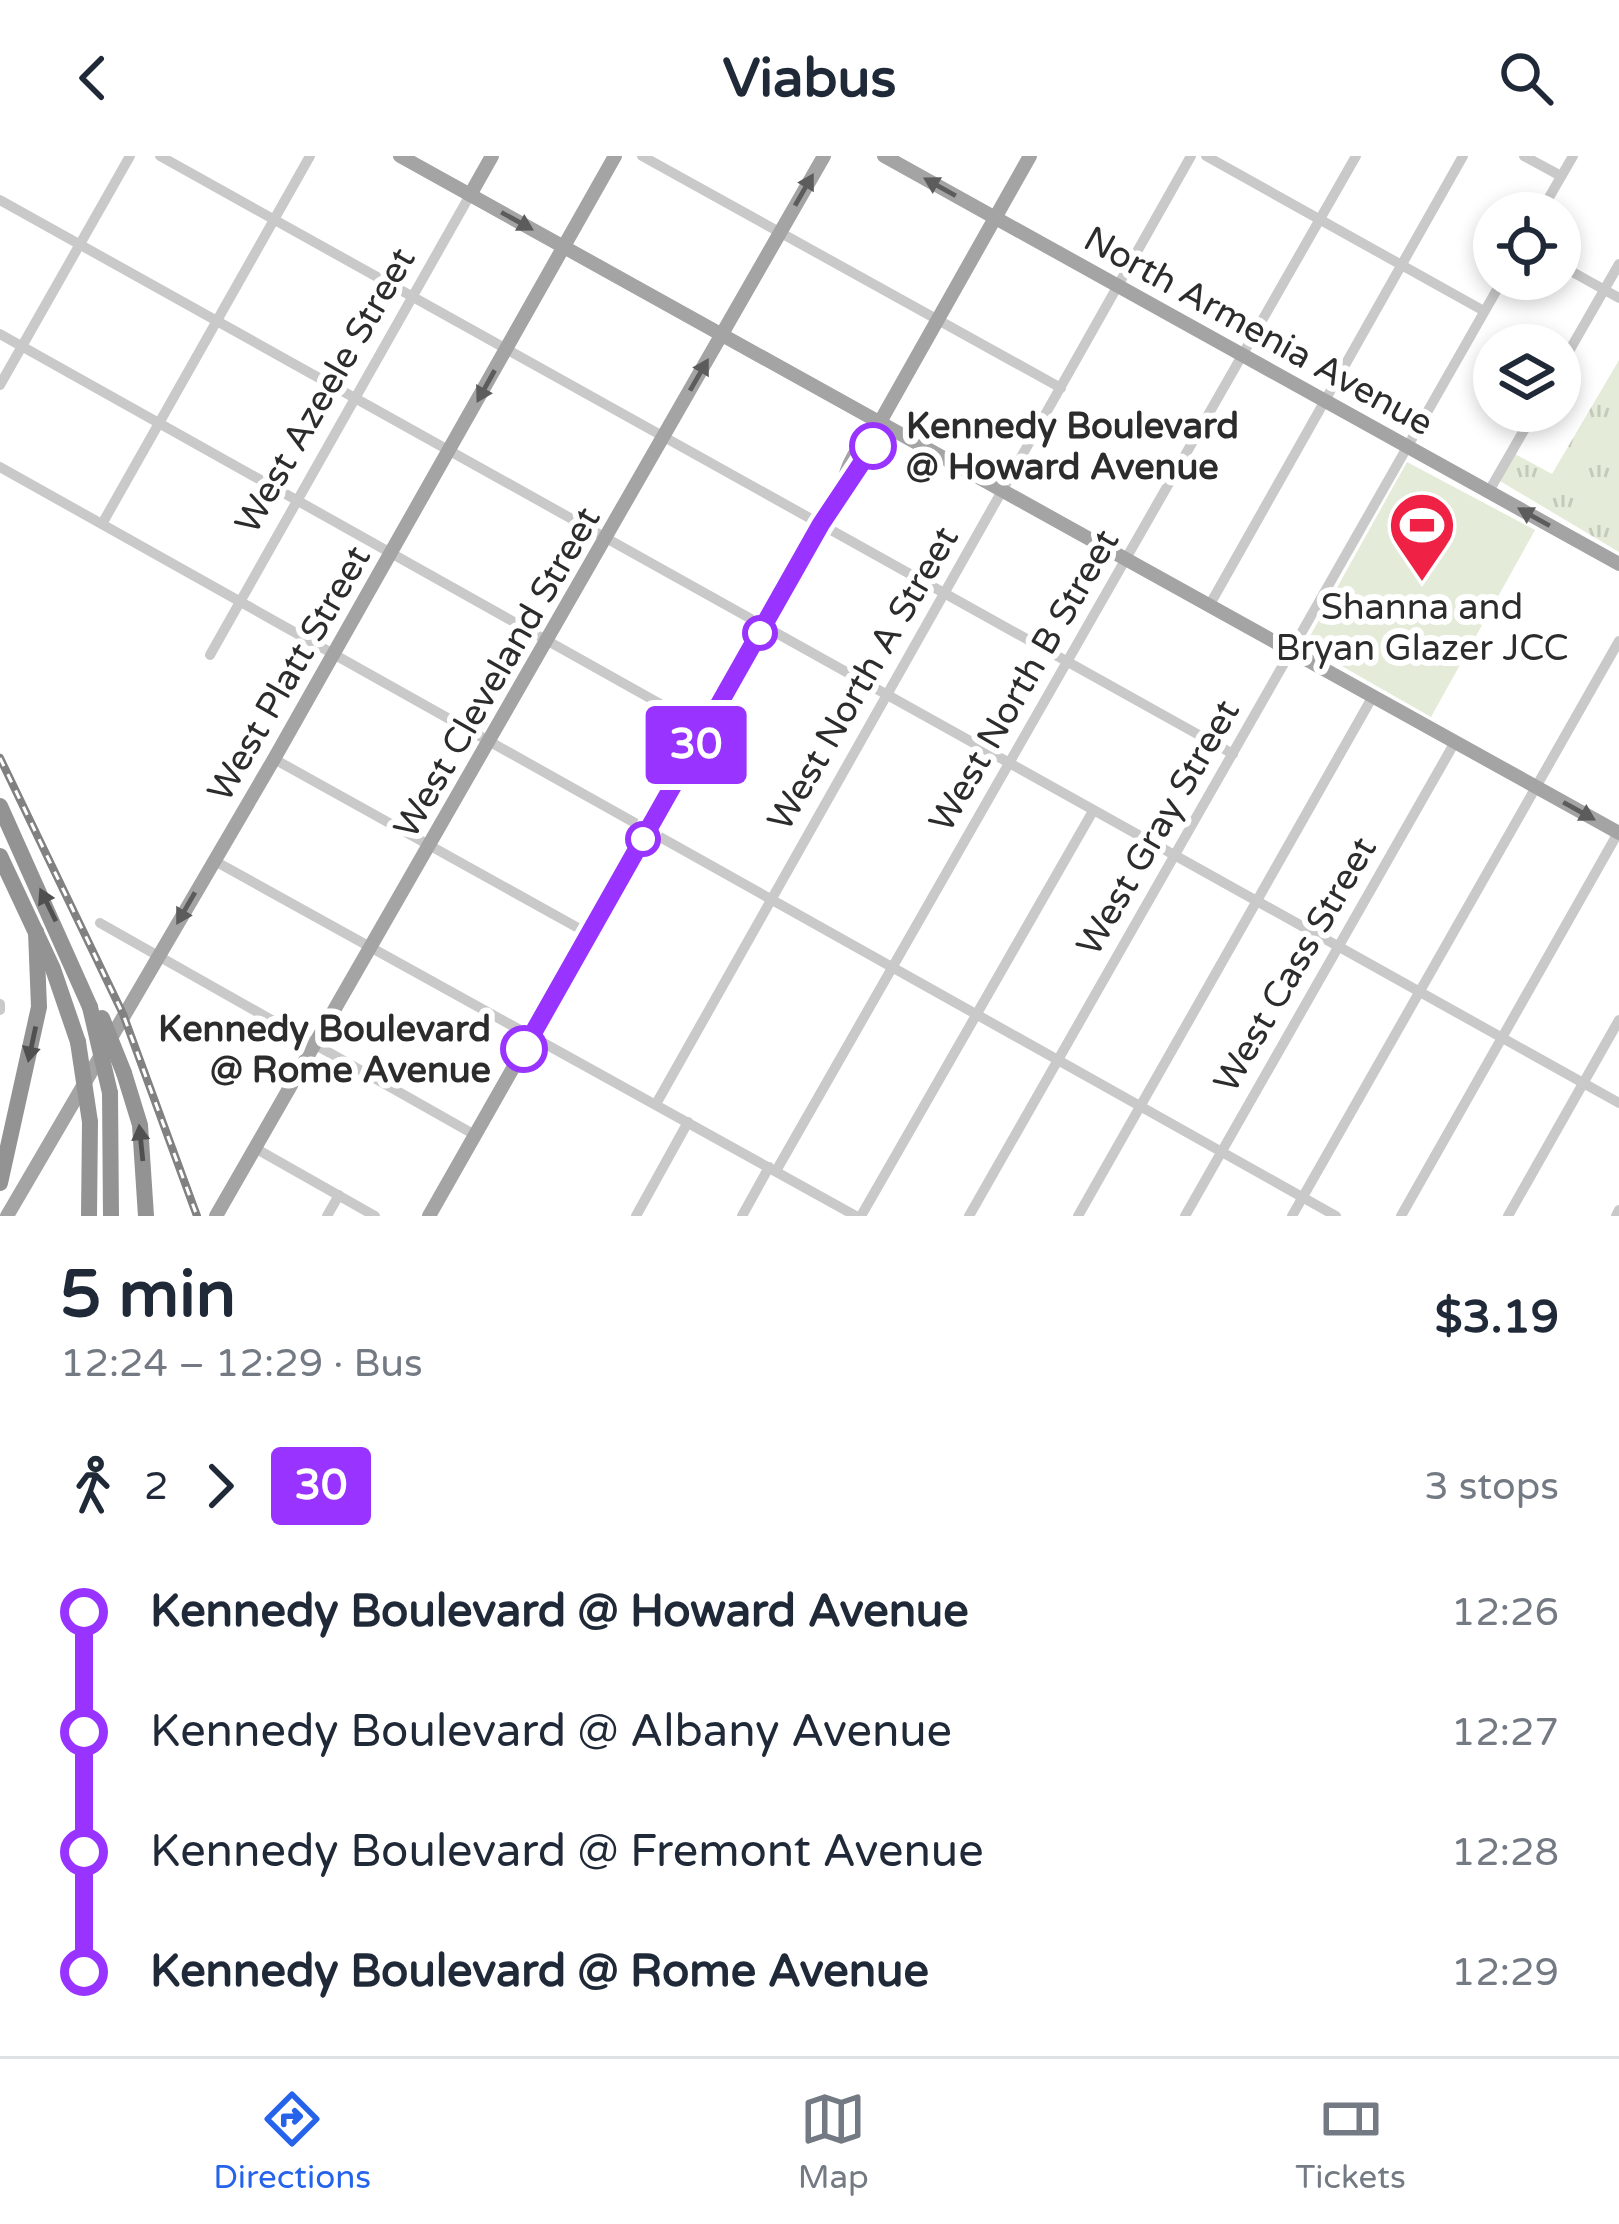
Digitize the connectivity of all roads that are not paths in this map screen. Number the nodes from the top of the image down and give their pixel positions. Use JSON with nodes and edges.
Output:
{"nodes":[{"id":1,"x":130,"y":156,"type":"edge"},
{"id":2,"x":160,"y":156,"type":"edge"},
{"id":3,"x":310,"y":156,"type":"edge"},
{"id":4,"x":400,"y":156,"type":"edge"},
{"id":5,"x":492,"y":156,"type":"edge"},
{"id":6,"x":615,"y":156,"type":"edge"},
{"id":7,"x":642,"y":156,"type":"edge"},
{"id":8,"x":824,"y":156,"type":"edge"},
{"id":9,"x":884,"y":156,"type":"edge"},
{"id":10,"x":1030,"y":156,"type":"edge"},
{"id":11,"x":1191,"y":156,"type":"edge"},
{"id":12,"x":1206,"y":156,"type":"edge"},
{"id":13,"x":1356,"y":156,"type":"edge"},
{"id":14,"x":1463,"y":156,"type":"edge"},
{"id":15,"x":1524,"y":156,"type":"edge"},
{"id":16,"x":1573,"y":156,"type":"edge"},
{"id":17,"x":1561,"y":176,"type":"junction"},
{"id":18,"x":1552,"y":192,"type":"edge"},
{"id":19,"x":470,"y":194,"type":"junction"},
{"id":20,"x":0,"y":200,"type":"edge"},
{"id":21,"x":996,"y":218,"type":"junction"},
{"id":22,"x":274,"y":219,"type":"junction"},
{"id":23,"x":1320,"y":219,"type":"junction"},
{"id":24,"x":780,"y":232,"type":"junction"},
{"id":25,"x":80,"y":244,"type":"junction"},
{"id":26,"x":564,"y":247,"type":"junction"},
{"id":27,"x":1619,"y":264,"type":"edge"},
{"id":28,"x":1402,"y":266,"type":"junction"},
{"id":29,"x":1581,"y":277,"type":"edge"},
{"id":30,"x":1119,"y":286,"type":"junction"},
{"id":31,"x":1604,"y":290,"type":"junction"},
{"id":32,"x":412,"y":296,"type":"junction"},
{"id":33,"x":1619,"y":298,"type":"edge"},
{"id":34,"x":1490,"y":300,"type":"edge"},
{"id":35,"x":1484,"y":311,"type":"junction"},
{"id":36,"x":938,"y":320,"type":"junction"},
{"id":37,"x":217,"y":321,"type":"junction"},
{"id":38,"x":1581,"y":330,"type":"edge"},
{"id":39,"x":0,"y":334,"type":"edge"},
{"id":40,"x":722,"y":335,"type":"junction"},
{"id":41,"x":22,"y":346,"type":"junction"},
{"id":42,"x":506,"y":350,"type":"junction"},
{"id":43,"x":1244,"y":356,"type":"junction"},
{"id":44,"x":0,"y":385,"type":"edge"},
{"id":45,"x":1061,"y":388,"type":"junction"},
{"id":46,"x":354,"y":399,"type":"junction"},
{"id":47,"x":1325,"y":401,"type":"junction"},
{"id":48,"x":159,"y":423,"type":"junction"},
{"id":49,"x":878,"y":427,"type":"junction"},
{"id":50,"x":1523,"y":432,"type":"edge"},
{"id":51,"x":664,"y":438,"type":"junction"},
{"id":52,"x":1408,"y":446,"type":"junction"},
{"id":53,"x":448,"y":452,"type":"junction"},
{"id":54,"x":0,"y":467,"type":"edge"},
{"id":55,"x":1002,"y":491,"type":"junction"},
{"id":56,"x":1489,"y":491,"type":"junction"},
{"id":57,"x":297,"y":500,"type":"junction"},
{"id":58,"x":102,"y":524,"type":"junction"},
{"id":59,"x":821,"y":524,"type":"junction"},
{"id":60,"x":606,"y":540,"type":"junction"},
{"id":61,"x":391,"y":555,"type":"junction"},
{"id":62,"x":1126,"y":560,"type":"junction"},
{"id":63,"x":1619,"y":564,"type":"edge"},
{"id":64,"x":944,"y":593,"type":"junction"},
{"id":65,"x":238,"y":602,"type":"junction"},
{"id":66,"x":1209,"y":606,"type":"junction"},
{"id":67,"x":763,"y":627,"type":"junction"},
{"id":68,"x":1619,"y":641,"type":"edge"},
{"id":69,"x":548,"y":642,"type":"junction"},
{"id":70,"x":1292,"y":651,"type":"junction"},
{"id":71,"x":210,"y":655,"type":"dead end"},
{"id":72,"x":332,"y":657,"type":"junction"},
{"id":73,"x":1066,"y":661,"type":"junction"},
{"id":74,"x":886,"y":695,"type":"junction"},
{"id":75,"x":1373,"y":696,"type":"junction"},
{"id":76,"x":705,"y":729,"type":"junction"},
{"id":77,"x":1455,"y":742,"type":"junction"},
{"id":78,"x":490,"y":744,"type":"junction"},
{"id":79,"x":1233,"y":754,"type":"junction"},
{"id":80,"x":274,"y":760,"type":"junction"},
{"id":81,"x":1008,"y":763,"type":"junction"},
{"id":82,"x":1537,"y":787,"type":"junction"},
{"id":83,"x":0,"y":806,"type":"edge"},
{"id":84,"x":1093,"y":811,"type":"junction"},
{"id":85,"x":647,"y":831,"type":"junction"},
{"id":86,"x":1619,"y":832,"type":"edge"},
{"id":87,"x":432,"y":845,"type":"junction"},
{"id":88,"x":0,"y":856,"type":"edge"},
{"id":89,"x":1175,"y":856,"type":"junction"},
{"id":90,"x":213,"y":860,"type":"junction"},
{"id":91,"x":770,"y":900,"type":"junction"},
{"id":92,"x":1256,"y":901,"type":"junction"},
{"id":93,"x":100,"y":922,"type":"dead end"},
{"id":94,"x":36,"y":932,"type":"junction"},
{"id":95,"x":589,"y":934,"type":"junction"},
{"id":96,"x":371,"y":947,"type":"junction"},
{"id":97,"x":1338,"y":947,"type":"junction"},
{"id":98,"x":158,"y":956,"type":"junction"},
{"id":99,"x":892,"y":968,"type":"junction"},
{"id":100,"x":1420,"y":992,"type":"junction"},
{"id":101,"x":90,"y":1001,"type":"junction"},
{"id":102,"x":976,"y":1015,"type":"junction"},
{"id":103,"x":1619,"y":1021,"type":"edge"},
{"id":104,"x":532,"y":1035,"type":"junction"},
{"id":105,"x":1502,"y":1038,"type":"junction"},
{"id":106,"x":314,"y":1046,"type":"junction"},
{"id":107,"x":1058,"y":1060,"type":"junction"},
{"id":108,"x":1583,"y":1083,"type":"junction"},
{"id":109,"x":1619,"y":1103,"type":"edge"},
{"id":110,"x":656,"y":1104,"type":"junction"},
{"id":111,"x":1139,"y":1106,"type":"junction"},
{"id":112,"x":688,"y":1122,"type":"junction"},
{"id":113,"x":475,"y":1136,"type":"junction"},
{"id":114,"x":255,"y":1148,"type":"junction"},
{"id":115,"x":1222,"y":1152,"type":"junction"},
{"id":116,"x":772,"y":1169,"type":"junction"},
{"id":117,"x":0,"y":1184,"type":"edge"},
{"id":118,"x":339,"y":1195,"type":"junction"},
{"id":119,"x":1303,"y":1198,"type":"junction"},
{"id":120,"x":7,"y":1216,"type":"edge"},
{"id":121,"x":89,"y":1216,"type":"edge"},
{"id":122,"x":111,"y":1216,"type":"edge"},
{"id":123,"x":146,"y":1216,"type":"edge"},
{"id":124,"x":216,"y":1216,"type":"edge"},
{"id":125,"x":327,"y":1216,"type":"edge"},
{"id":126,"x":375,"y":1216,"type":"edge"},
{"id":127,"x":429,"y":1216,"type":"edge"},
{"id":128,"x":636,"y":1216,"type":"edge"},
{"id":129,"x":742,"y":1216,"type":"edge"},
{"id":130,"x":858,"y":1216,"type":"edge"},
{"id":131,"x":969,"y":1216,"type":"edge"},
{"id":132,"x":1078,"y":1216,"type":"edge"},
{"id":133,"x":1185,"y":1216,"type":"edge"},
{"id":134,"x":1292,"y":1216,"type":"edge"},
{"id":135,"x":1336,"y":1216,"type":"edge"},
{"id":136,"x":1401,"y":1216,"type":"edge"},
{"id":137,"x":1508,"y":1216,"type":"edge"}],
"edges":[{"from":1,"to":25,"type":"street"},
{"from":2,"to":22,"type":"street"},
{"from":3,"to":22,"type":"street"},
{"from":4,"to":19,"type":"main road"},
{"from":5,"to":19,"type":"main road","name":"West Azeele Street"},
{"from":6,"to":26,"type":"main road","name":"West Platt Street"},
{"from":7,"to":24,"type":"street"},
{"from":24,"to":8,"type":"main road","name":"West Cleveland Street","one_way":true},
{"from":21,"to":9,"type":"main road","name":"North Armenia Avenue","one_way":true},
{"from":10,"to":21,"type":"main road"},
{"from":11,"to":30,"type":"street","name":"West North A Street"},
{"from":12,"to":23,"type":"street"},
{"from":13,"to":23,"type":"street","name":"West North B Street"},
{"from":14,"to":28,"type":"street"},
{"from":15,"to":17,"type":"street"},
{"from":16,"to":17,"type":"street"},
{"from":17,"to":18,"type":"street"},
{"from":19,"to":26,"type":"main road","one_way":true},
{"from":19,"to":32,"type":"street","name":"West Azeele Street"},
{"from":20,"to":25,"type":"street"},
{"from":21,"to":30,"type":"main road","name":"North Armenia Avenue"},
{"from":21,"to":36,"type":"main road"},
{"from":22,"to":32,"type":"street"},
{"from":22,"to":37,"type":"street"},
{"from":23,"to":28,"type":"street"},
{"from":23,"to":43,"type":"street","name":"West North B Street"},
{"from":24,"to":36,"type":"street"},
{"from":24,"to":40,"type":"main road","name":"West Cleveland Street"},
{"from":25,"to":37,"type":"street"},
{"from":25,"to":41,"type":"street"},
{"from":26,"to":40,"type":"main road"},
{"from":26,"to":42,"type":"main road","name":"West Platt Street"},
{"from":27,"to":31,"type":"street"},
{"from":28,"to":35,"type":"street"},
{"from":28,"to":47,"type":"street"},
{"from":29,"to":31,"type":"street"},
{"from":30,"to":43,"type":"main road","name":"North Armenia Avenue"},
{"from":30,"to":45,"type":"street","name":"West North A Street"},
{"from":31,"to":33,"type":"street"},
{"from":31,"to":38,"type":"street"},
{"from":32,"to":42,"type":"street"},
{"from":32,"to":46,"type":"street","name":"West Azeele Street"},
{"from":34,"to":35,"type":"street","name":"West Gray Street"},
{"from":35,"to":52,"type":"street","name":"West Gray Street"},
{"from":36,"to":45,"type":"street"},
{"from":36,"to":49,"type":"main road"},
{"from":37,"to":46,"type":"street"},
{"from":37,"to":48,"type":"street"},
{"from":39,"to":41,"type":"street"},
{"from":40,"to":49,"type":"main road"},
{"from":51,"to":40,"type":"main road","name":"West Cleveland Street","one_way":true},
{"from":41,"to":44,"type":"street"},
{"from":41,"to":48,"type":"street"},
{"from":42,"to":51,"type":"street"},
{"from":42,"to":53,"type":"main road","name":"West Platt Street","one_way":true},
{"from":43,"to":47,"type":"main road","name":"North Armenia Avenue"},
{"from":43,"to":62,"type":"street","name":"West North B Street"},
{"from":45,"to":55,"type":"street","name":"West North A Street"},
{"from":46,"to":53,"type":"street"},
{"from":46,"to":57,"type":"street","name":"West Azeele Street"},
{"from":47,"to":52,"type":"main road","name":"North Armenia Avenue"},
{"from":47,"to":66,"type":"street"},
{"from":48,"to":57,"type":"street"},
{"from":48,"to":58,"type":"street"},
{"from":49,"to":55,"type":"main road"},
{"from":49,"to":59,"type":"main road"},
{"from":50,"to":56,"type":"street"},
{"from":51,"to":59,"type":"street"},
{"from":51,"to":60,"type":"main road","name":"West Cleveland Street"},
{"from":52,"to":56,"type":"main road","name":"North Armenia Avenue"},
{"from":52,"to":70,"type":"street","name":"West Gray Street"},
{"from":53,"to":60,"type":"street"},
{"from":53,"to":61,"type":"main road","name":"West Platt Street"},
{"from":54,"to":58,"type":"street"},
{"from":55,"to":62,"type":"main road"},
{"from":55,"to":64,"type":"street","name":"West North A Street"},
{"from":63,"to":56,"type":"main road","name":"North Armenia Avenue","one_way":true},
{"from":57,"to":61,"type":"street"},
{"from":57,"to":65,"type":"street","name":"West Azeele Street"},
{"from":58,"to":65,"type":"street"},
{"from":59,"to":64,"type":"street"},
{"from":59,"to":67,"type":"main road"},
{"from":60,"to":67,"type":"street"},
{"from":60,"to":69,"type":"main road","name":"West Cleveland Street"},
{"from":61,"to":69,"type":"street"},
{"from":61,"to":72,"type":"main road","name":"West Platt Street"},
{"from":62,"to":66,"type":"main road"},
{"from":62,"to":73,"type":"street","name":"West North B Street"},
{"from":64,"to":73,"type":"street"},
{"from":64,"to":74,"type":"street","name":"West North A Street"},
{"from":65,"to":71,"type":"street","name":"West Azeele Street"},
{"from":65,"to":72,"type":"street"},
{"from":66,"to":70,"type":"main road"},
{"from":67,"to":74,"type":"street"},
{"from":67,"to":76,"type":"main road"},
{"from":68,"to":82,"type":"street"},
{"from":69,"to":76,"type":"street"},
{"from":69,"to":78,"type":"main road","name":"West Cleveland Street"},
{"from":70,"to":75,"type":"main road"},
{"from":70,"to":79,"type":"street","name":"West Gray Street"},
{"from":72,"to":78,"type":"street"},
{"from":72,"to":80,"type":"main road","name":"West Platt Street"},
{"from":73,"to":79,"type":"street"},
{"from":73,"to":81,"type":"street","name":"West North B Street"},
{"from":74,"to":81,"type":"street"},
{"from":74,"to":91,"type":"street","name":"West North A Street"},
{"from":75,"to":77,"type":"main road"},
{"from":75,"to":92,"type":"street"},
{"from":76,"to":85,"type":"main road"},
{"from":77,"to":82,"type":"main road"},
{"from":77,"to":97,"type":"street","name":"West Cass Street"},
{"from":78,"to":85,"type":"street"},
{"from":78,"to":87,"type":"main road","name":"West Cleveland Street"},
{"from":79,"to":89,"type":"street","name":"West Gray Street"},
{"from":80,"to":87,"type":"street"},
{"from":80,"to":90,"type":"main road","name":"West Platt Street"},
{"from":81,"to":84,"type":"street"},
{"from":81,"to":99,"type":"street","name":"West North B Street"},
{"from":82,"to":86,"type":"main road","one_way":true},
{"from":82,"to":100,"type":"street"},
{"from":101,"to":83,"type":"highway","one_way":true},
{"from":84,"to":89,"type":"street"},
{"from":84,"to":102,"type":"street"},
{"from":85,"to":91,"type":"street"},
{"from":85,"to":95,"type":"main road"},
{"from":86,"to":105,"type":"street"},
{"from":87,"to":95,"type":"street"},
{"from":87,"to":96,"type":"main road","name":"West Cleveland Street"},
{"from":88,"to":94,"type":"highway"},
{"from":89,"to":92,"type":"street"},
{"from":89,"to":107,"type":"street","name":"West Gray Street"},
{"from":90,"to":96,"type":"street"},
{"from":90,"to":98,"type":"main road","name":"West Platt Street","one_way":true},
{"from":91,"to":99,"type":"street"},
{"from":91,"to":110,"type":"street","name":"West North A Street"},
{"from":92,"to":97,"type":"street"},
{"from":92,"to":111,"type":"street"},
{"from":93,"to":98,"type":"street"},
{"from":94,"to":117,"type":"highway","one_way":true},
{"from":94,"to":121,"type":"highway","bridge":true},
{"from":95,"to":104,"type":"main road"},
{"from":96,"to":104,"type":"street"},
{"from":96,"to":106,"type":"main road","name":"West Cleveland Street"},
{"from":97,"to":100,"type":"street"},
{"from":97,"to":115,"type":"street","name":"West Cass Street"},
{"from":98,"to":106,"type":"street"},
{"from":98,"to":120,"type":"main road","name":"West Platt Street"},
{"from":99,"to":102,"type":"street"},
{"from":99,"to":116,"type":"street","name":"West North B Street"},
{"from":100,"to":105,"type":"street"},
{"from":100,"to":119,"type":"street"},
{"from":101,"to":122,"type":"highway","bridge":true},
{"from":123,"to":101,"type":"highway","one_way":true,"bridge":true},
{"from":102,"to":107,"type":"street"},
{"from":102,"to":130,"type":"street"},
{"from":103,"to":108,"type":"street"},
{"from":104,"to":110,"type":"street"},
{"from":104,"to":113,"type":"main road"},
{"from":105,"to":108,"type":"street"},
{"from":105,"to":136,"type":"street"},
{"from":106,"to":113,"type":"street"},
{"from":106,"to":114,"type":"main road","name":"West Cleveland Street"},
{"from":107,"to":111,"type":"street"},
{"from":107,"to":131,"type":"street","name":"West Gray Street"},
{"from":108,"to":109,"type":"street"},
{"from":108,"to":137,"type":"street"},
{"from":110,"to":112,"type":"street"},
{"from":111,"to":115,"type":"street"},
{"from":111,"to":132,"type":"street"},
{"from":112,"to":116,"type":"street"},
{"from":112,"to":128,"type":"street"},
{"from":113,"to":127,"type":"main road"},
{"from":114,"to":118,"type":"street"},
{"from":114,"to":124,"type":"main road","name":"West Cleveland Street"},
{"from":115,"to":119,"type":"street"},
{"from":115,"to":133,"type":"street","name":"West Cass Street"},
{"from":116,"to":129,"type":"street","name":"West North B Street"},
{"from":116,"to":130,"type":"street"},
{"from":118,"to":125,"type":"street"},
{"from":118,"to":126,"type":"street"},
{"from":119,"to":134,"type":"street"},
{"from":119,"to":135,"type":"street"}]}
